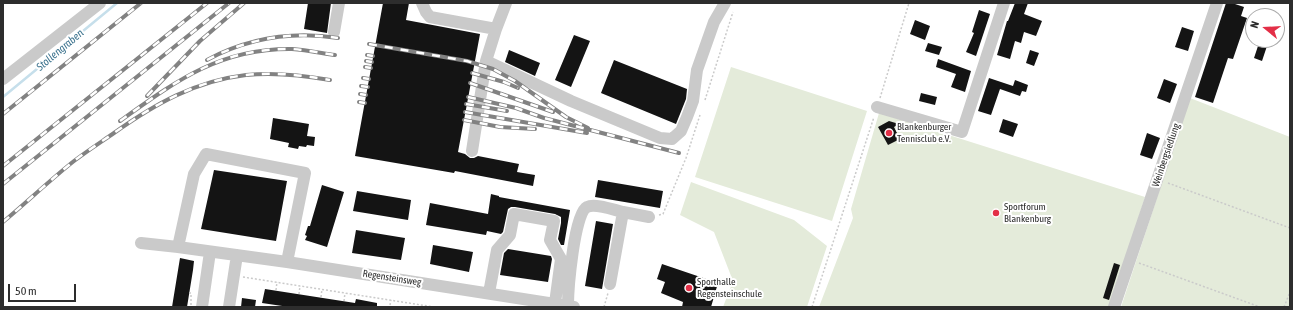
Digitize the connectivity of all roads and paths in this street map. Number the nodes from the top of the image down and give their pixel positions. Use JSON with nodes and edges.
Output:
{"nodes":[{"id":1,"x":100,"y":3,"type":"edge"},
{"id":2,"x":339,"y":3,"type":"edge"},
{"id":3,"x":422,"y":3,"type":"edge"},
{"id":4,"x":506,"y":3,"type":"edge"},
{"id":5,"x":725,"y":3,"type":"edge"},
{"id":6,"x":909,"y":3,"type":"edge"},
{"id":7,"x":1004,"y":3,"type":"edge"},
{"id":8,"x":1217,"y":3,"type":"edge"},
{"id":9,"x":496,"y":29,"type":"junction"},
{"id":10,"x":334,"y":32,"type":"dead end"},
{"id":11,"x":486,"y":61,"type":"junction"},
{"id":12,"x":3,"y":79,"type":"edge"},
{"id":13,"x":877,"y":107,"type":"junction"},
{"id":14,"x":472,"y":151,"type":"dead end"},
{"id":15,"x":1158,"y":179,"type":"junction"},
{"id":16,"x":623,"y":212,"type":"junction"},
{"id":17,"x":649,"y":216,"type":"dead end"},
{"id":18,"x":1290,"y":228,"type":"edge"},
{"id":19,"x":141,"y":244,"type":"dead end"},
{"id":20,"x":178,"y":247,"type":"junction"},
{"id":21,"x":210,"y":252,"type":"junction"},
{"id":22,"x":237,"y":255,"type":"junction"},
{"id":23,"x":1130,"y":260,"type":"junction"},
{"id":24,"x":287,"y":262,"type":"junction"},
{"id":25,"x":234,"y":275,"type":"junction"},
{"id":26,"x":277,"y":282,"type":"junction"},
{"id":27,"x":610,"y":284,"type":"joint"},
{"id":28,"x":300,"y":286,"type":"junction"},
{"id":29,"x":322,"y":289,"type":"junction"},
{"id":30,"x":276,"y":290,"type":"dead end"},
{"id":31,"x":1290,"y":292,"type":"edge"},
{"id":32,"x":189,"y":293,"type":"dead end"},
{"id":33,"x":345,"y":293,"type":"junction"},
{"id":34,"x":489,"y":293,"type":"junction"},
{"id":35,"x":299,"y":294,"type":"dead end"},
{"id":36,"x":368,"y":296,"type":"junction"},
{"id":37,"x":321,"y":297,"type":"dead end"},
{"id":38,"x":391,"y":300,"type":"junction"},
{"id":39,"x":344,"y":301,"type":"dead end"},
{"id":40,"x":368,"y":301,"type":"dead end"},
{"id":41,"x":523,"y":303,"type":"edge"},
{"id":42,"x":555,"y":303,"type":"junction"},
{"id":43,"x":413,"y":304,"type":"junction"},
{"id":44,"x":390,"y":305,"type":"dead end"},
{"id":45,"x":571,"y":306,"type":"edge"},
{"id":46,"x":192,"y":307,"type":"edge"},
{"id":47,"x":202,"y":307,"type":"edge"},
{"id":48,"x":229,"y":307,"type":"edge"},
{"id":49,"x":412,"y":307,"type":"edge"},
{"id":50,"x":434,"y":307,"type":"edge"},
{"id":51,"x":604,"y":307,"type":"edge"},
{"id":52,"x":812,"y":307,"type":"edge"},
{"id":53,"x":1114,"y":307,"type":"edge"},
{"id":54,"x":1260,"y":307,"type":"edge"},
{"id":55,"x":1284,"y":307,"type":"edge"}],
"edges":[{"from":1,"to":12,"type":"street"},
{"from":2,"to":10,"type":"street"},
{"from":3,"to":9,"type":"street"},
{"from":4,"to":9,"type":"street"},
{"from":5,"to":11,"type":"street"},
{"from":6,"to":13,"type":"path"},
{"from":7,"to":13,"type":"street"},
{"from":8,"to":15,"type":"street","name":"Weinbergsiedlung"},
{"from":9,"to":11,"type":"street"},
{"from":11,"to":14,"type":"street"},
{"from":13,"to":52,"type":"path"},
{"from":15,"to":18,"type":"path"},
{"from":15,"to":23,"type":"street","name":"Weinbergsiedlung"},
{"from":16,"to":17,"type":"street"},
{"from":16,"to":27,"type":"street"},
{"from":16,"to":45,"type":"street"},
{"from":19,"to":20,"type":"street","name":"Regensteinsweg"},
{"from":20,"to":21,"type":"street","name":"Regensteinsweg"},
{"from":20,"to":24,"type":"street"},
{"from":21,"to":22,"type":"street","name":"Regensteinsweg"},
{"from":21,"to":47,"type":"street"},
{"from":22,"to":24,"type":"street","name":"Regensteinsweg"},
{"from":22,"to":25,"type":"street"},
{"from":23,"to":53,"type":"street","name":"Weinbergsiedlung"},
{"from":23,"to":54,"type":"path"},
{"from":24,"to":34,"type":"street","name":"Regensteinsweg"},
{"from":25,"to":26,"type":"path"},
{"from":25,"to":48,"type":"street"},
{"from":26,"to":28,"type":"path"},
{"from":26,"to":30,"type":"path"},
{"from":27,"to":51,"type":"path"},
{"from":28,"to":29,"type":"path"},
{"from":28,"to":35,"type":"path"},
{"from":29,"to":33,"type":"path"},
{"from":29,"to":37,"type":"path"},
{"from":31,"to":55,"type":"path"},
{"from":32,"to":46,"type":"path"},
{"from":33,"to":36,"type":"path"},
{"from":33,"to":39,"type":"path"},
{"from":34,"to":41,"type":"street","name":"Regensteinsweg"},
{"from":34,"to":42,"type":"street"},
{"from":36,"to":38,"type":"path"},
{"from":36,"to":40,"type":"path"},
{"from":38,"to":43,"type":"path"},
{"from":38,"to":44,"type":"path"},
{"from":41,"to":42,"type":"street","name":"Regensteinsweg"},
{"from":42,"to":45,"type":"street","name":"Regensteinsweg"},
{"from":43,"to":49,"type":"path"},
{"from":43,"to":50,"type":"path"}]}
